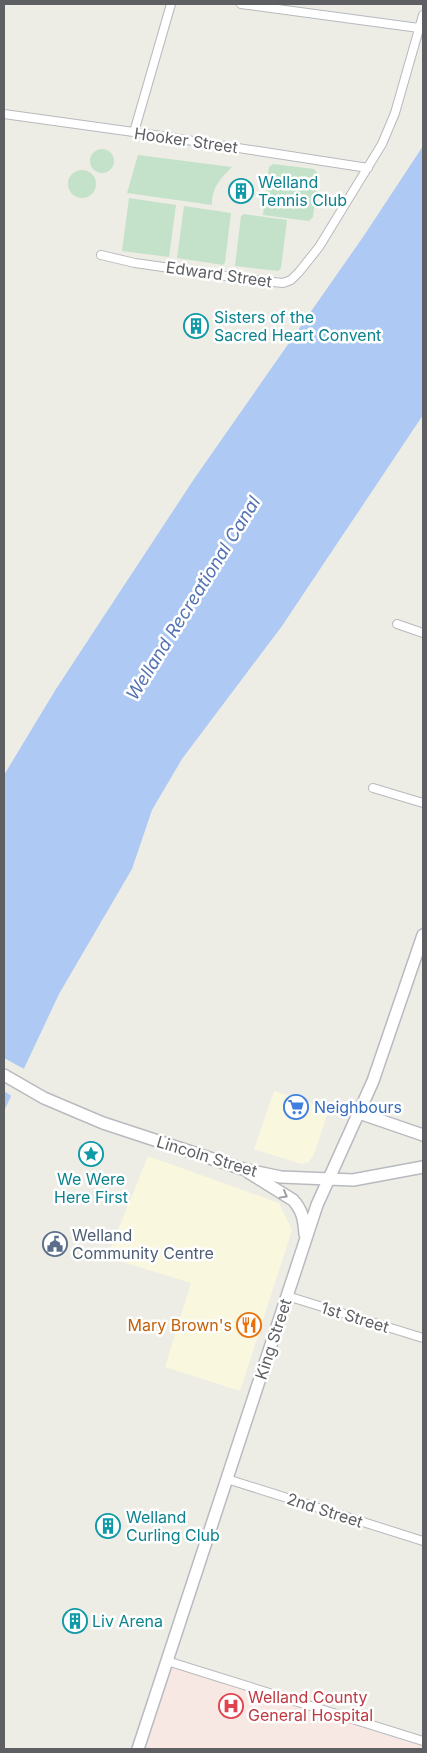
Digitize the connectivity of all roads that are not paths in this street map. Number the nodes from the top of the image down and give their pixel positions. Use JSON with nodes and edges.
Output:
{"nodes":[{"id":1,"x":171,"y":4,"type":"edge"},
{"id":2,"x":241,"y":4,"type":"edge"},
{"id":3,"x":423,"y":15,"type":"edge"},
{"id":4,"x":419,"y":28,"type":"junction"},
{"id":5,"x":4,"y":114,"type":"edge"},
{"id":6,"x":134,"y":132,"type":"junction"},
{"id":7,"x":368,"y":168,"type":"junction"},
{"id":8,"x":101,"y":255,"type":"dead end"},
{"id":9,"x":397,"y":624,"type":"dead end"},
{"id":10,"x":423,"y":633,"type":"edge"},
{"id":11,"x":373,"y":788,"type":"dead end"},
{"id":12,"x":423,"y":803,"type":"edge"},
{"id":13,"x":423,"y":935,"type":"edge"},
{"id":14,"x":420,"y":952,"type":"edge"},
{"id":15,"x":4,"y":1075,"type":"edge"},
{"id":16,"x":359,"y":1113,"type":"junction"},
{"id":17,"x":423,"y":1135,"type":"edge"},
{"id":18,"x":423,"y":1167,"type":"edge"},
{"id":19,"x":243,"y":1168,"type":"junction"},
{"id":20,"x":327,"y":1180,"type":"junction"},
{"id":21,"x":305,"y":1239,"type":"junction"},
{"id":22,"x":287,"y":1296,"type":"junction"},
{"id":23,"x":423,"y":1338,"type":"edge"},
{"id":24,"x":227,"y":1479,"type":"junction"},
{"id":25,"x":423,"y":1541,"type":"edge"},
{"id":26,"x":167,"y":1661,"type":"junction"},
{"id":27,"x":423,"y":1741,"type":"edge"},
{"id":28,"x":138,"y":1749,"type":"edge"}],
"edges":[{"from":1,"to":6,"type":"street"},
{"from":2,"to":4,"type":"street"},
{"from":3,"to":4,"type":"street","name":"Edward Street"},
{"from":4,"to":7,"type":"street","name":"Edward Street"},
{"from":5,"to":6,"type":"street","name":"Hooker Street"},
{"from":6,"to":7,"type":"street","name":"Hooker Street"},
{"from":7,"to":8,"type":"street","name":"Edward Street"},
{"from":9,"to":10,"type":"street"},
{"from":11,"to":12,"type":"street"},
{"from":13,"to":14,"type":"main road","name":"King Street"},
{"from":14,"to":16,"type":"main road","name":"King Street"},
{"from":15,"to":19,"type":"main road","name":"Lincoln Street"},
{"from":16,"to":17,"type":"main road"},
{"from":16,"to":20,"type":"main road","name":"King Street"},
{"from":18,"to":20,"type":"main road","name":"Lincoln Street"},
{"from":19,"to":20,"type":"main road","name":"Lincoln Street"},
{"from":19,"to":21,"type":"main road","one_way":true},
{"from":20,"to":21,"type":"main road","name":"King Street"},
{"from":21,"to":22,"type":"main road","name":"King Street"},
{"from":22,"to":23,"type":"street","name":"1st Street"},
{"from":22,"to":24,"type":"main road","name":"King Street"},
{"from":24,"to":25,"type":"street","name":"2nd Street"},
{"from":24,"to":26,"type":"main road","name":"King Street"},
{"from":26,"to":27,"type":"street"},
{"from":26,"to":28,"type":"main road","name":"King Street"}]}
